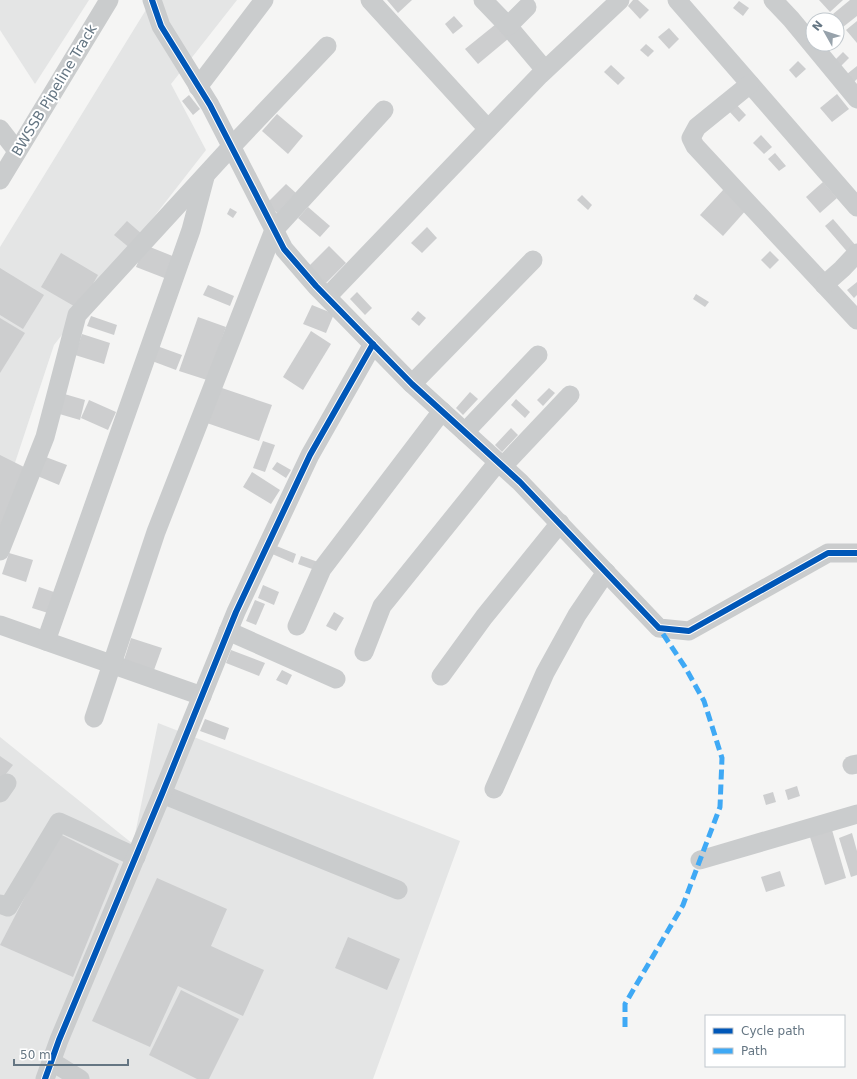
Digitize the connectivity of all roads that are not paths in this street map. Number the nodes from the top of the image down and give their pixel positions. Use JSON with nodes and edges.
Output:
{"nodes":[{"id":1,"x":109,"y":0,"type":"edge"},
{"id":2,"x":152,"y":0,"type":"edge"},
{"id":3,"x":264,"y":0,"type":"edge"},
{"id":4,"x":370,"y":0,"type":"edge"},
{"id":5,"x":483,"y":0,"type":"edge"},
{"id":6,"x":620,"y":0,"type":"edge"},
{"id":7,"x":677,"y":0,"type":"edge"},
{"id":8,"x":772,"y":0,"type":"edge"},
{"id":9,"x":527,"y":7,"type":"dead end"},
{"id":10,"x":508,"y":26,"type":"junction"},
{"id":11,"x":327,"y":46,"type":"dead end"},
{"id":12,"x":545,"y":70,"type":"junction"},
{"id":13,"x":750,"y":84,"type":"junction"},
{"id":14,"x":198,"y":87,"type":"junction"},
{"id":15,"x":857,"y":98,"type":"edge"},
{"id":16,"x":384,"y":110,"type":"dead end"},
{"id":17,"x":0,"y":129,"type":"edge"},
{"id":18,"x":488,"y":129,"type":"junction"},
{"id":19,"x":231,"y":146,"type":"junction"},
{"id":20,"x":17,"y":151,"type":"junction"},
{"id":21,"x":206,"y":174,"type":"junction"},
{"id":22,"x":0,"y":180,"type":"edge"},
{"id":23,"x":857,"y":207,"type":"edge"},
{"id":24,"x":274,"y":230,"type":"junction"},
{"id":25,"x":857,"y":253,"type":"edge"},
{"id":26,"x":533,"y":260,"type":"dead end"},
{"id":27,"x":824,"y":285,"type":"junction"},
{"id":28,"x":327,"y":297,"type":"junction"},
{"id":29,"x":857,"y":320,"type":"edge"},
{"id":30,"x":373,"y":344,"type":"junction"},
{"id":31,"x":538,"y":355,"type":"dead end"},
{"id":32,"x":412,"y":384,"type":"junction"},
{"id":33,"x":570,"y":395,"type":"dead end"},
{"id":34,"x":442,"y":411,"type":"junction"},
{"id":35,"x":465,"y":432,"type":"junction"},
{"id":36,"x":501,"y":464,"type":"junction"},
{"id":37,"x":560,"y":523,"type":"junction"},
{"id":38,"x":0,"y":551,"type":"edge"},
{"id":39,"x":857,"y":553,"type":"edge"},
{"id":40,"x":606,"y":572,"type":"junction"},
{"id":41,"x":0,"y":625,"type":"edge"},
{"id":42,"x":297,"y":626,"type":"dead end"},
{"id":43,"x":228,"y":631,"type":"junction"},
{"id":44,"x":46,"y":641,"type":"junction"},
{"id":45,"x":364,"y":652,"type":"dead end"},
{"id":46,"x":112,"y":663,"type":"junction"},
{"id":47,"x":440,"y":676,"type":"dead end"},
{"id":48,"x":336,"y":680,"type":"dead end"},
{"id":49,"x":202,"y":696,"type":"junction"},
{"id":50,"x":94,"y":718,"type":"dead end"},
{"id":51,"x":494,"y":789,"type":"dead end"},
{"id":52,"x":162,"y":794,"type":"junction"},
{"id":53,"x":857,"y":814,"type":"edge"},
{"id":54,"x":136,"y":857,"type":"junction"},
{"id":55,"x":700,"y":860,"type":"dead end"},
{"id":56,"x":398,"y":890,"type":"dead end"},
{"id":57,"x":0,"y":904,"type":"edge"},
{"id":58,"x":51,"y":1061,"type":"junction"},
{"id":59,"x":45,"y":1079,"type":"edge"},
{"id":60,"x":80,"y":1079,"type":"edge"}],
"edges":[{"from":1,"to":20,"type":"street","name":"BWSSB Pipeline Track"},
{"from":2,"to":14,"type":"street"},
{"from":3,"to":14,"type":"street"},
{"from":4,"to":18,"type":"street"},
{"from":5,"to":10,"type":"street"},
{"from":6,"to":12,"type":"street"},
{"from":7,"to":13,"type":"street"},
{"from":8,"to":15,"type":"street"},
{"from":9,"to":10,"type":"street"},
{"from":10,"to":12,"type":"street"},
{"from":11,"to":19,"type":"street"},
{"from":12,"to":18,"type":"street"},
{"from":13,"to":23,"type":"street"},
{"from":13,"to":27,"type":"street"},
{"from":14,"to":19,"type":"street"},
{"from":16,"to":24,"type":"street"},
{"from":17,"to":20,"type":"street"},
{"from":18,"to":28,"type":"street"},
{"from":19,"to":21,"type":"street"},
{"from":19,"to":24,"type":"street"},
{"from":20,"to":22,"type":"street","name":"BWSSB Pipeline Track"},
{"from":21,"to":38,"type":"street"},
{"from":21,"to":44,"type":"street"},
{"from":24,"to":28,"type":"street"},
{"from":24,"to":46,"type":"street"},
{"from":25,"to":27,"type":"street"},
{"from":26,"to":32,"type":"street"},
{"from":27,"to":29,"type":"street"},
{"from":28,"to":30,"type":"street"},
{"from":30,"to":32,"type":"street"},
{"from":30,"to":43,"type":"street"},
{"from":31,"to":35,"type":"street"},
{"from":32,"to":34,"type":"street"},
{"from":33,"to":36,"type":"street"},
{"from":34,"to":35,"type":"street"},
{"from":34,"to":42,"type":"street"},
{"from":35,"to":36,"type":"street"},
{"from":36,"to":37,"type":"street"},
{"from":36,"to":45,"type":"street"},
{"from":37,"to":40,"type":"street"},
{"from":37,"to":47,"type":"street"},
{"from":39,"to":40,"type":"street"},
{"from":40,"to":51,"type":"street"},
{"from":41,"to":44,"type":"street"},
{"from":43,"to":48,"type":"street"},
{"from":43,"to":49,"type":"street"},
{"from":44,"to":46,"type":"street"},
{"from":46,"to":49,"type":"street"},
{"from":46,"to":50,"type":"street"},
{"from":49,"to":52,"type":"street"},
{"from":52,"to":54,"type":"street"},
{"from":52,"to":56,"type":"street"},
{"from":53,"to":55,"type":"street"},
{"from":54,"to":57,"type":"street"},
{"from":54,"to":58,"type":"street"},
{"from":58,"to":59,"type":"street"},
{"from":58,"to":60,"type":"street"}]}
